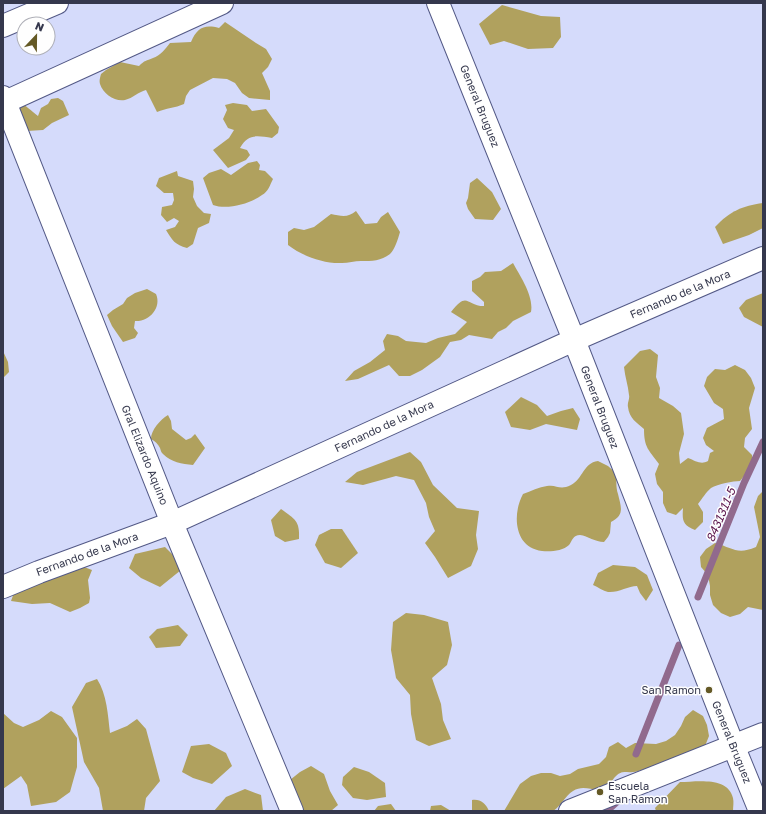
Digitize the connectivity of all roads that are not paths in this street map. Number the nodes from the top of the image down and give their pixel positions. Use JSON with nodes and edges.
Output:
{"nodes":[{"id":1,"x":57,"y":3,"type":"edge"},
{"id":2,"x":222,"y":3,"type":"edge"},
{"id":3,"x":438,"y":3,"type":"edge"},
{"id":4,"x":3,"y":26,"type":"edge"},
{"id":5,"x":4,"y":101,"type":"edge"},
{"id":6,"x":763,"y":258,"type":"edge"},
{"id":7,"x":574,"y":340,"type":"junction"},
{"id":8,"x":172,"y":523,"type":"junction"},
{"id":9,"x":3,"y":587,"type":"edge"},
{"id":10,"x":763,"y":734,"type":"edge"},
{"id":11,"x":733,"y":745,"type":"junction"},
{"id":12,"x":292,"y":811,"type":"edge"},
{"id":13,"x":570,"y":811,"type":"edge"},
{"id":14,"x":760,"y":811,"type":"edge"}],
"edges":[{"from":1,"to":4,"type":"street"},
{"from":2,"to":5,"type":"street"},
{"from":3,"to":7,"type":"street","name":"General Bruguez"},
{"from":5,"to":8,"type":"street","name":"Gral Elizardo Aquino"},
{"from":6,"to":7,"type":"street","name":"Fernando de la Mora"},
{"from":7,"to":8,"type":"street","name":"Fernando de la Mora"},
{"from":7,"to":11,"type":"street","name":"General Bruguez"},
{"from":8,"to":9,"type":"street","name":"Fernando de la Mora"},
{"from":8,"to":12,"type":"street","name":"Gral Elizardo Aquino"},
{"from":10,"to":11,"type":"street"},
{"from":11,"to":13,"type":"street"},
{"from":11,"to":14,"type":"street","name":"General Bruguez"}]}
